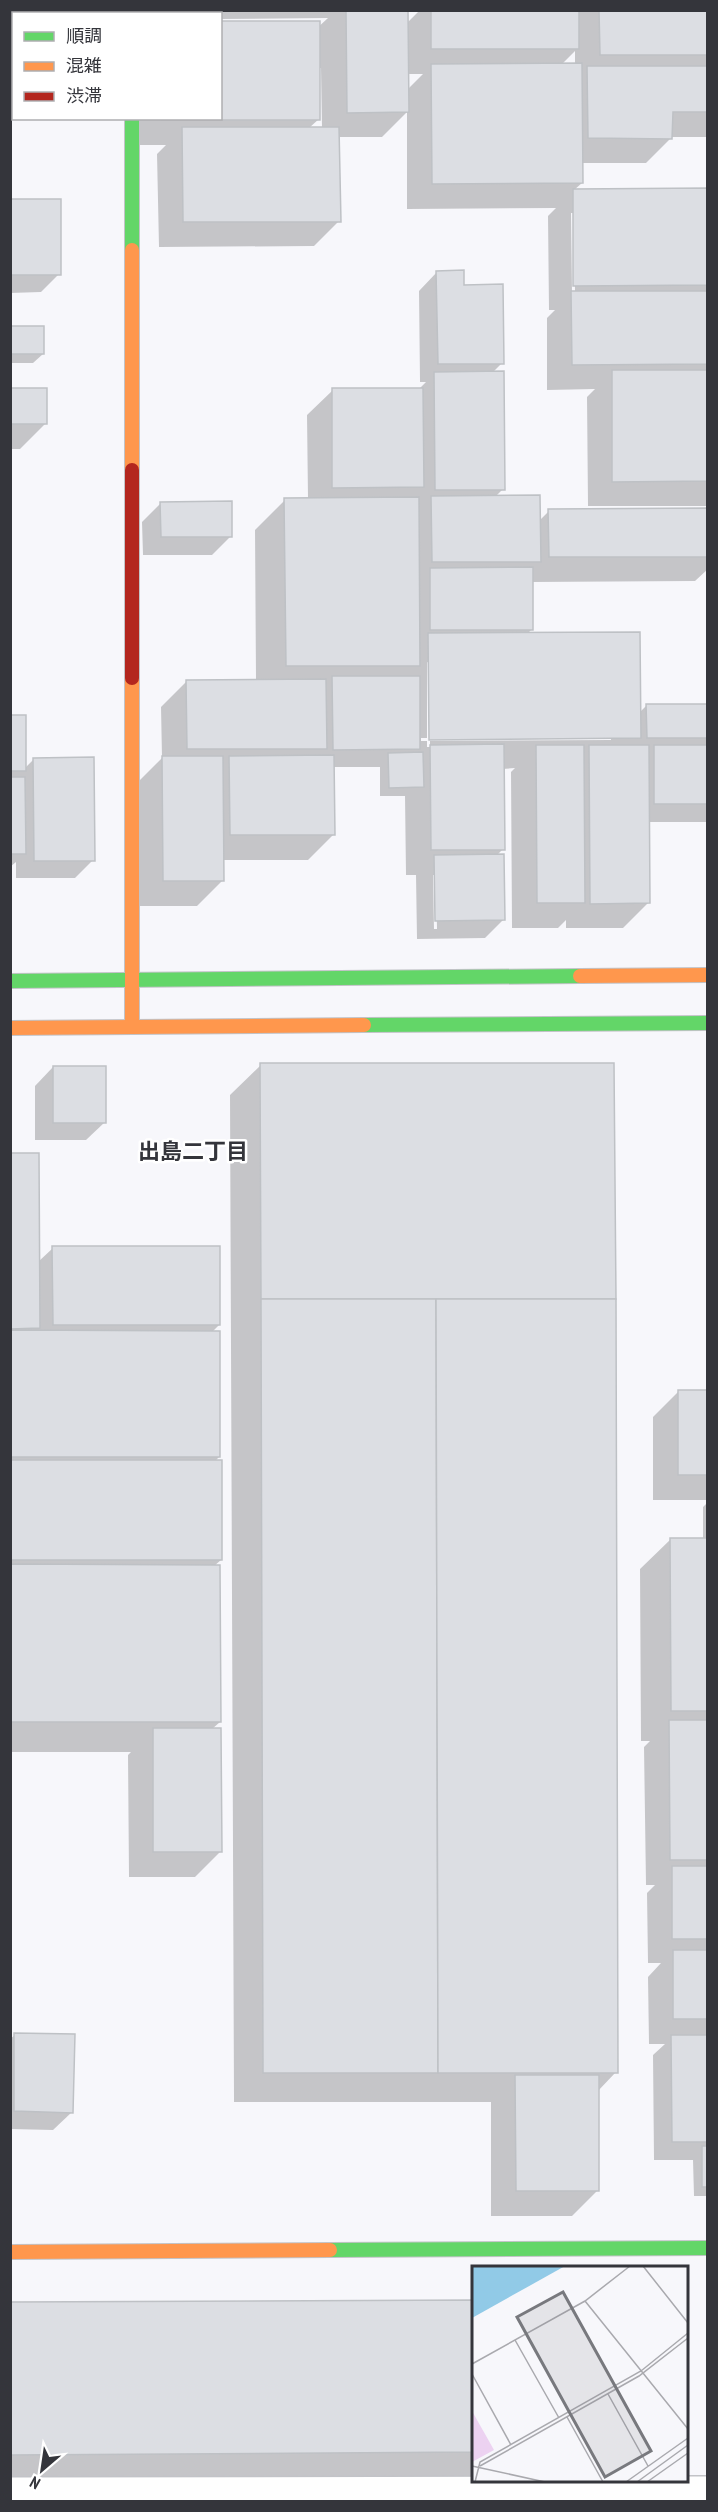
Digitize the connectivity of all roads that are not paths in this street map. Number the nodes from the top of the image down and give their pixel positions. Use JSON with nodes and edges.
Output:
{"nodes":[{"id":1,"x":132,"y":120,"type":"edge"},
{"id":2,"x":708,"y":975,"type":"edge"},
{"id":3,"x":131,"y":980,"type":"junction"},
{"id":4,"x":10,"y":981,"type":"edge"},
{"id":5,"x":708,"y":1023,"type":"edge"},
{"id":6,"x":132,"y":1027,"type":"junction"},
{"id":7,"x":10,"y":1028,"type":"edge"},
{"id":8,"x":708,"y":2248,"type":"edge"},
{"id":9,"x":10,"y":2252,"type":"edge"},
{"id":10,"x":708,"y":2493,"type":"edge"},
{"id":11,"x":10,"y":2494,"type":"edge"}],
"edges":[{"from":1,"to":3,"type":"street"},
{"from":2,"to":3,"type":"street"},
{"from":3,"to":4,"type":"street"},
{"from":3,"to":6,"type":"street"},
{"from":5,"to":6,"type":"street"},
{"from":6,"to":7,"type":"street"},
{"from":8,"to":9,"type":"street"},
{"from":10,"to":11,"type":"street"}]}
